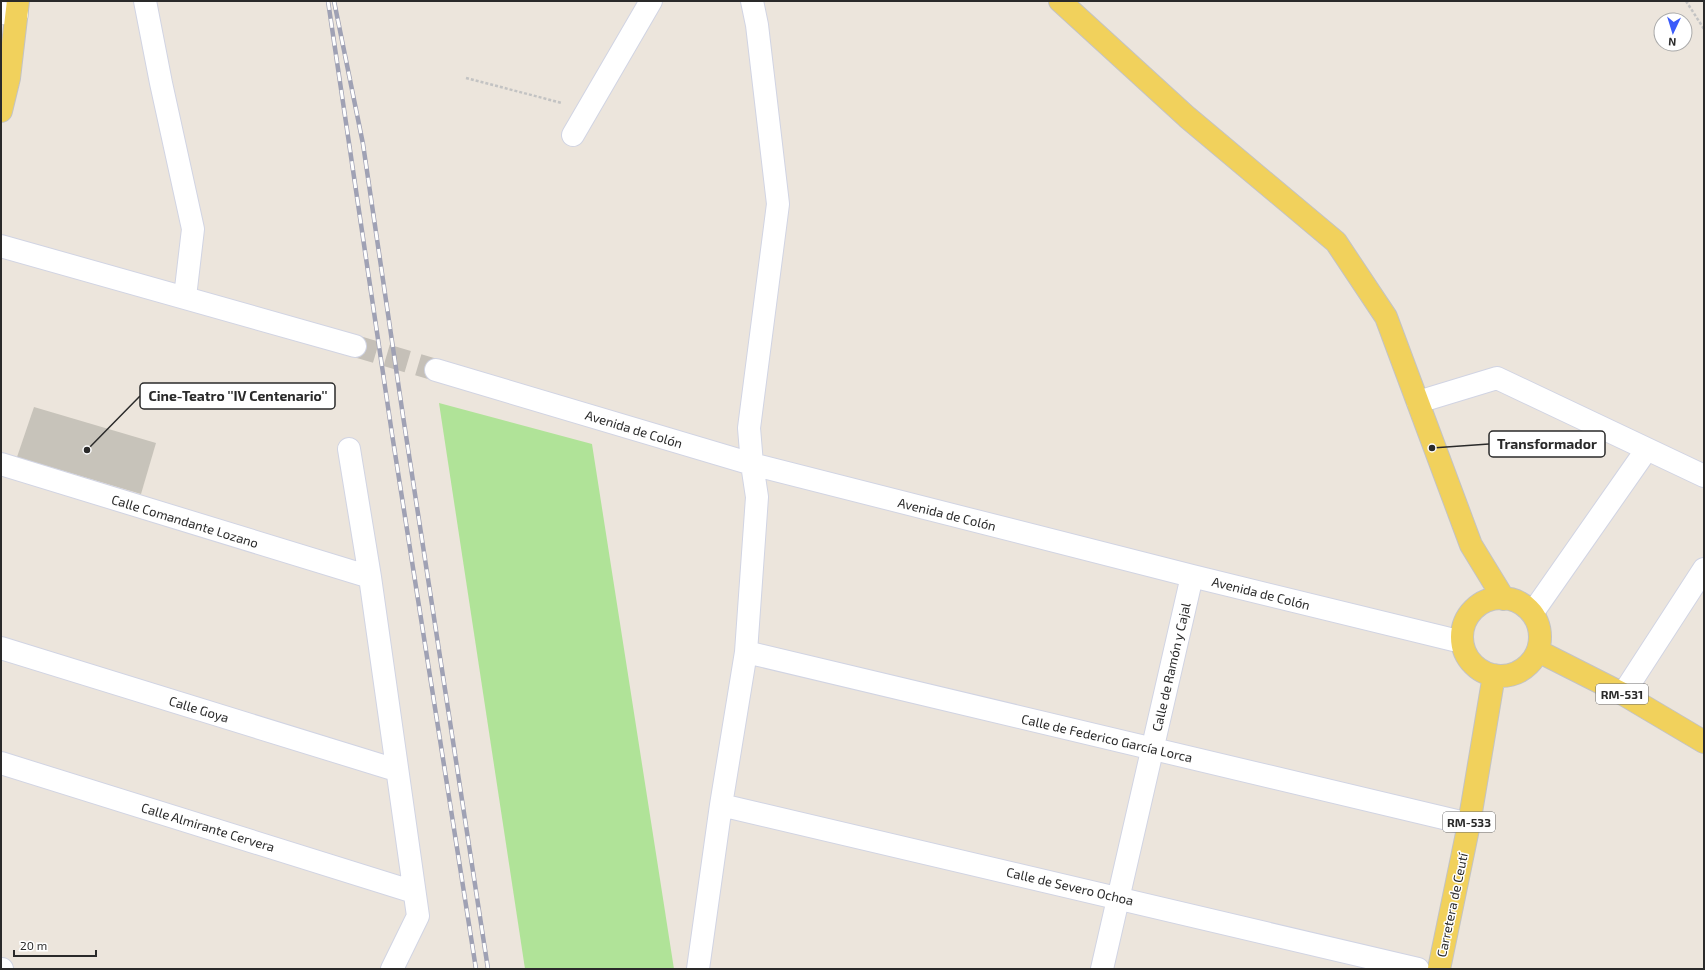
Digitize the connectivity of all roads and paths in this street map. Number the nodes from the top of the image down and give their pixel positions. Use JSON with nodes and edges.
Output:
{"nodes":[{"id":1,"x":145,"y":1,"type":"edge"},
{"id":2,"x":651,"y":1,"type":"edge"},
{"id":3,"x":752,"y":1,"type":"edge"},
{"id":4,"x":1060,"y":1,"type":"edge"},
{"id":5,"x":1686,"y":1,"type":"edge"},
{"id":6,"x":12,"y":9,"type":"edge"},
{"id":7,"x":1704,"y":29,"type":"edge"},
{"id":8,"x":466,"y":78,"type":"dead end"},
{"id":9,"x":588,"y":110,"type":"junction"},
{"id":10,"x":1,"y":111,"type":"edge"},
{"id":11,"x":573,"y":135,"type":"dead end"},
{"id":12,"x":1,"y":246,"type":"edge"},
{"id":13,"x":185,"y":297,"type":"junction"},
{"id":14,"x":355,"y":346,"type":"tunnel mouth"},
{"id":15,"x":436,"y":370,"type":"tunnel mouth"},
{"id":16,"x":1418,"y":402,"type":"junction"},
{"id":17,"x":348,"y":448,"type":"dead end"},
{"id":18,"x":1647,"y":449,"type":"junction"},
{"id":19,"x":1,"y":464,"type":"edge"},
{"id":20,"x":752,"y":464,"type":"junction"},
{"id":21,"x":1704,"y":476,"type":"edge"},
{"id":22,"x":1704,"y":569,"type":"edge"},
{"id":23,"x":1192,"y":576,"type":"junction"},
{"id":24,"x":370,"y":577,"type":"junction"},
{"id":25,"x":1504,"y":599,"type":"junction"},
{"id":26,"x":1532,"y":612,"type":"junction"},
{"id":27,"x":1462,"y":642,"type":"junction"},
{"id":28,"x":1,"y":648,"type":"edge"},
{"id":29,"x":1538,"y":651,"type":"junction"},
{"id":30,"x":746,"y":652,"type":"junction"},
{"id":31,"x":1494,"y":675,"type":"junction"},
{"id":32,"x":1623,"y":694,"type":"junction"},
{"id":33,"x":1704,"y":742,"type":"edge"},
{"id":34,"x":1153,"y":749,"type":"junction"},
{"id":35,"x":1,"y":763,"type":"edge"},
{"id":36,"x":396,"y":770,"type":"junction"},
{"id":37,"x":721,"y":805,"type":"junction"},
{"id":38,"x":1469,"y":824,"type":"junction"},
{"id":39,"x":414,"y":892,"type":"junction"},
{"id":40,"x":1120,"y":898,"type":"junction"},
{"id":41,"x":392,"y":969,"type":"edge"},
{"id":42,"x":698,"y":969,"type":"edge"},
{"id":43,"x":1102,"y":969,"type":"edge"},
{"id":44,"x":1418,"y":969,"type":"edge"},
{"id":45,"x":1439,"y":969,"type":"edge"}],
"edges":[{"from":1,"to":13,"type":"street"},
{"from":2,"to":9,"type":"street"},
{"from":3,"to":20,"type":"street"},
{"from":4,"to":16,"type":"main road"},
{"from":5,"to":7,"type":"path"},
{"from":6,"to":10,"type":"main road"},
{"from":8,"to":9,"type":"path"},
{"from":9,"to":11,"type":"street"},
{"from":12,"to":13,"type":"street"},
{"from":13,"to":14,"type":"street"},
{"from":15,"to":20,"type":"street","name":"Avenida de Colón"},
{"from":16,"to":18,"type":"street"},
{"from":16,"to":25,"type":"main road"},
{"from":17,"to":24,"type":"street"},
{"from":18,"to":21,"type":"street"},
{"from":18,"to":26,"type":"street"},
{"from":19,"to":24,"type":"street","name":"Calle Comandante Lozano"},
{"from":20,"to":23,"type":"street","name":"Avenida de Colón"},
{"from":20,"to":30,"type":"street"},
{"from":22,"to":32,"type":"street"},
{"from":23,"to":27,"type":"street","name":"Avenida de Colón"},
{"from":23,"to":34,"type":"street","name":"Calle de Ramón y Cajal"},
{"from":24,"to":36,"type":"street"},
{"from":25,"to":26,"type":"main road"},
{"from":25,"to":27,"type":"main road"},
{"from":26,"to":29,"type":"main road"},
{"from":27,"to":31,"type":"main road"},
{"from":28,"to":36,"type":"street","name":"Calle Goya"},
{"from":29,"to":31,"type":"main road"},
{"from":29,"to":32,"type":"main road","number":"RM-531"},
{"from":30,"to":34,"type":"street","name":"Calle de Federico García Lorca"},
{"from":30,"to":37,"type":"street"},
{"from":31,"to":38,"type":"main road","name":"Carretera de Ceutí","number":"RM-533"},
{"from":32,"to":33,"type":"main road","number":"RM-531"},
{"from":34,"to":38,"type":"street","name":"Calle de Federico García Lorca"},
{"from":34,"to":40,"type":"street","name":"Calle de Ramón y Cajal"},
{"from":35,"to":39,"type":"street","name":"Calle Almirante Cervera"},
{"from":36,"to":39,"type":"street"},
{"from":37,"to":40,"type":"street","name":"Calle de Severo Ochoa"},
{"from":37,"to":42,"type":"street"},
{"from":38,"to":45,"type":"main road","name":"Carretera de Ceutí","number":"RM-533"},
{"from":39,"to":41,"type":"street"},
{"from":40,"to":43,"type":"street","name":"Calle de Ramón y Cajal"},
{"from":40,"to":44,"type":"street","name":"Calle de Severo Ochoa"}]}
